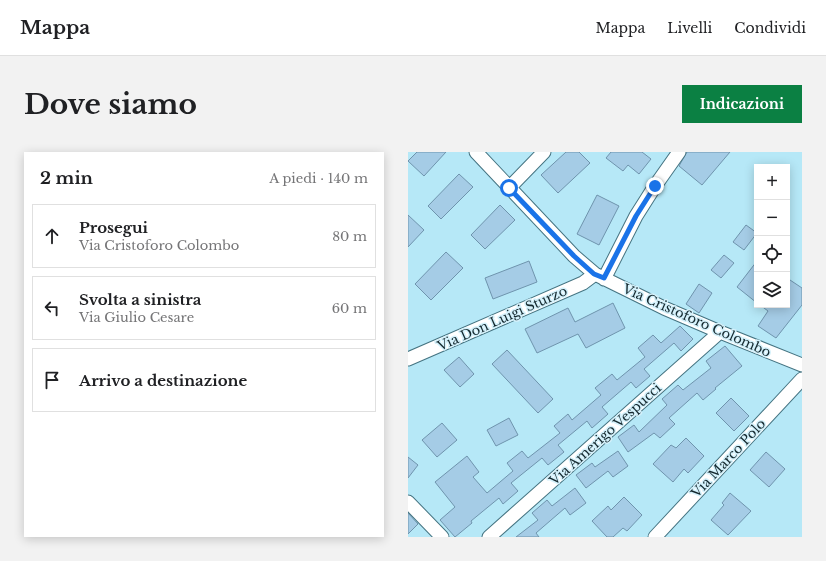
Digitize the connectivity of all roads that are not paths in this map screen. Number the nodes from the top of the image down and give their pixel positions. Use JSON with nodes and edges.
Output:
{"nodes":[{"id":1,"x":476,"y":152,"type":"edge"},
{"id":2,"x":544,"y":152,"type":"edge"},
{"id":3,"x":679,"y":152,"type":"edge"},
{"id":4,"x":509,"y":188,"type":"junction"},
{"id":5,"x":599,"y":276,"type":"junction"},
{"id":6,"x":720,"y":332,"type":"junction"},
{"id":7,"x":408,"y":359,"type":"edge"},
{"id":8,"x":802,"y":365,"type":"edge"},
{"id":9,"x":802,"y":379,"type":"edge"},
{"id":10,"x":408,"y":502,"type":"edge"},
{"id":11,"x":442,"y":537,"type":"edge"},
{"id":12,"x":489,"y":537,"type":"edge"},
{"id":13,"x":655,"y":537,"type":"edge"}],
"edges":[{"from":1,"to":4,"type":"street","name":"Via Cristoforo Colombo"},
{"from":2,"to":4,"type":"street"},
{"from":3,"to":5,"type":"street"},
{"from":4,"to":5,"type":"street","name":"Via Cristoforo Colombo"},
{"from":5,"to":6,"type":"street","name":"Via Cristoforo Colombo"},
{"from":5,"to":7,"type":"street","name":"Via Don Luigi Sturzo"},
{"from":6,"to":8,"type":"street","name":"Via Cristoforo Colombo"},
{"from":6,"to":12,"type":"street","name":"Via Amerigo Vespucci"},
{"from":9,"to":13,"type":"street","name":"Via Marco Polo"},
{"from":10,"to":11,"type":"street"}]}
